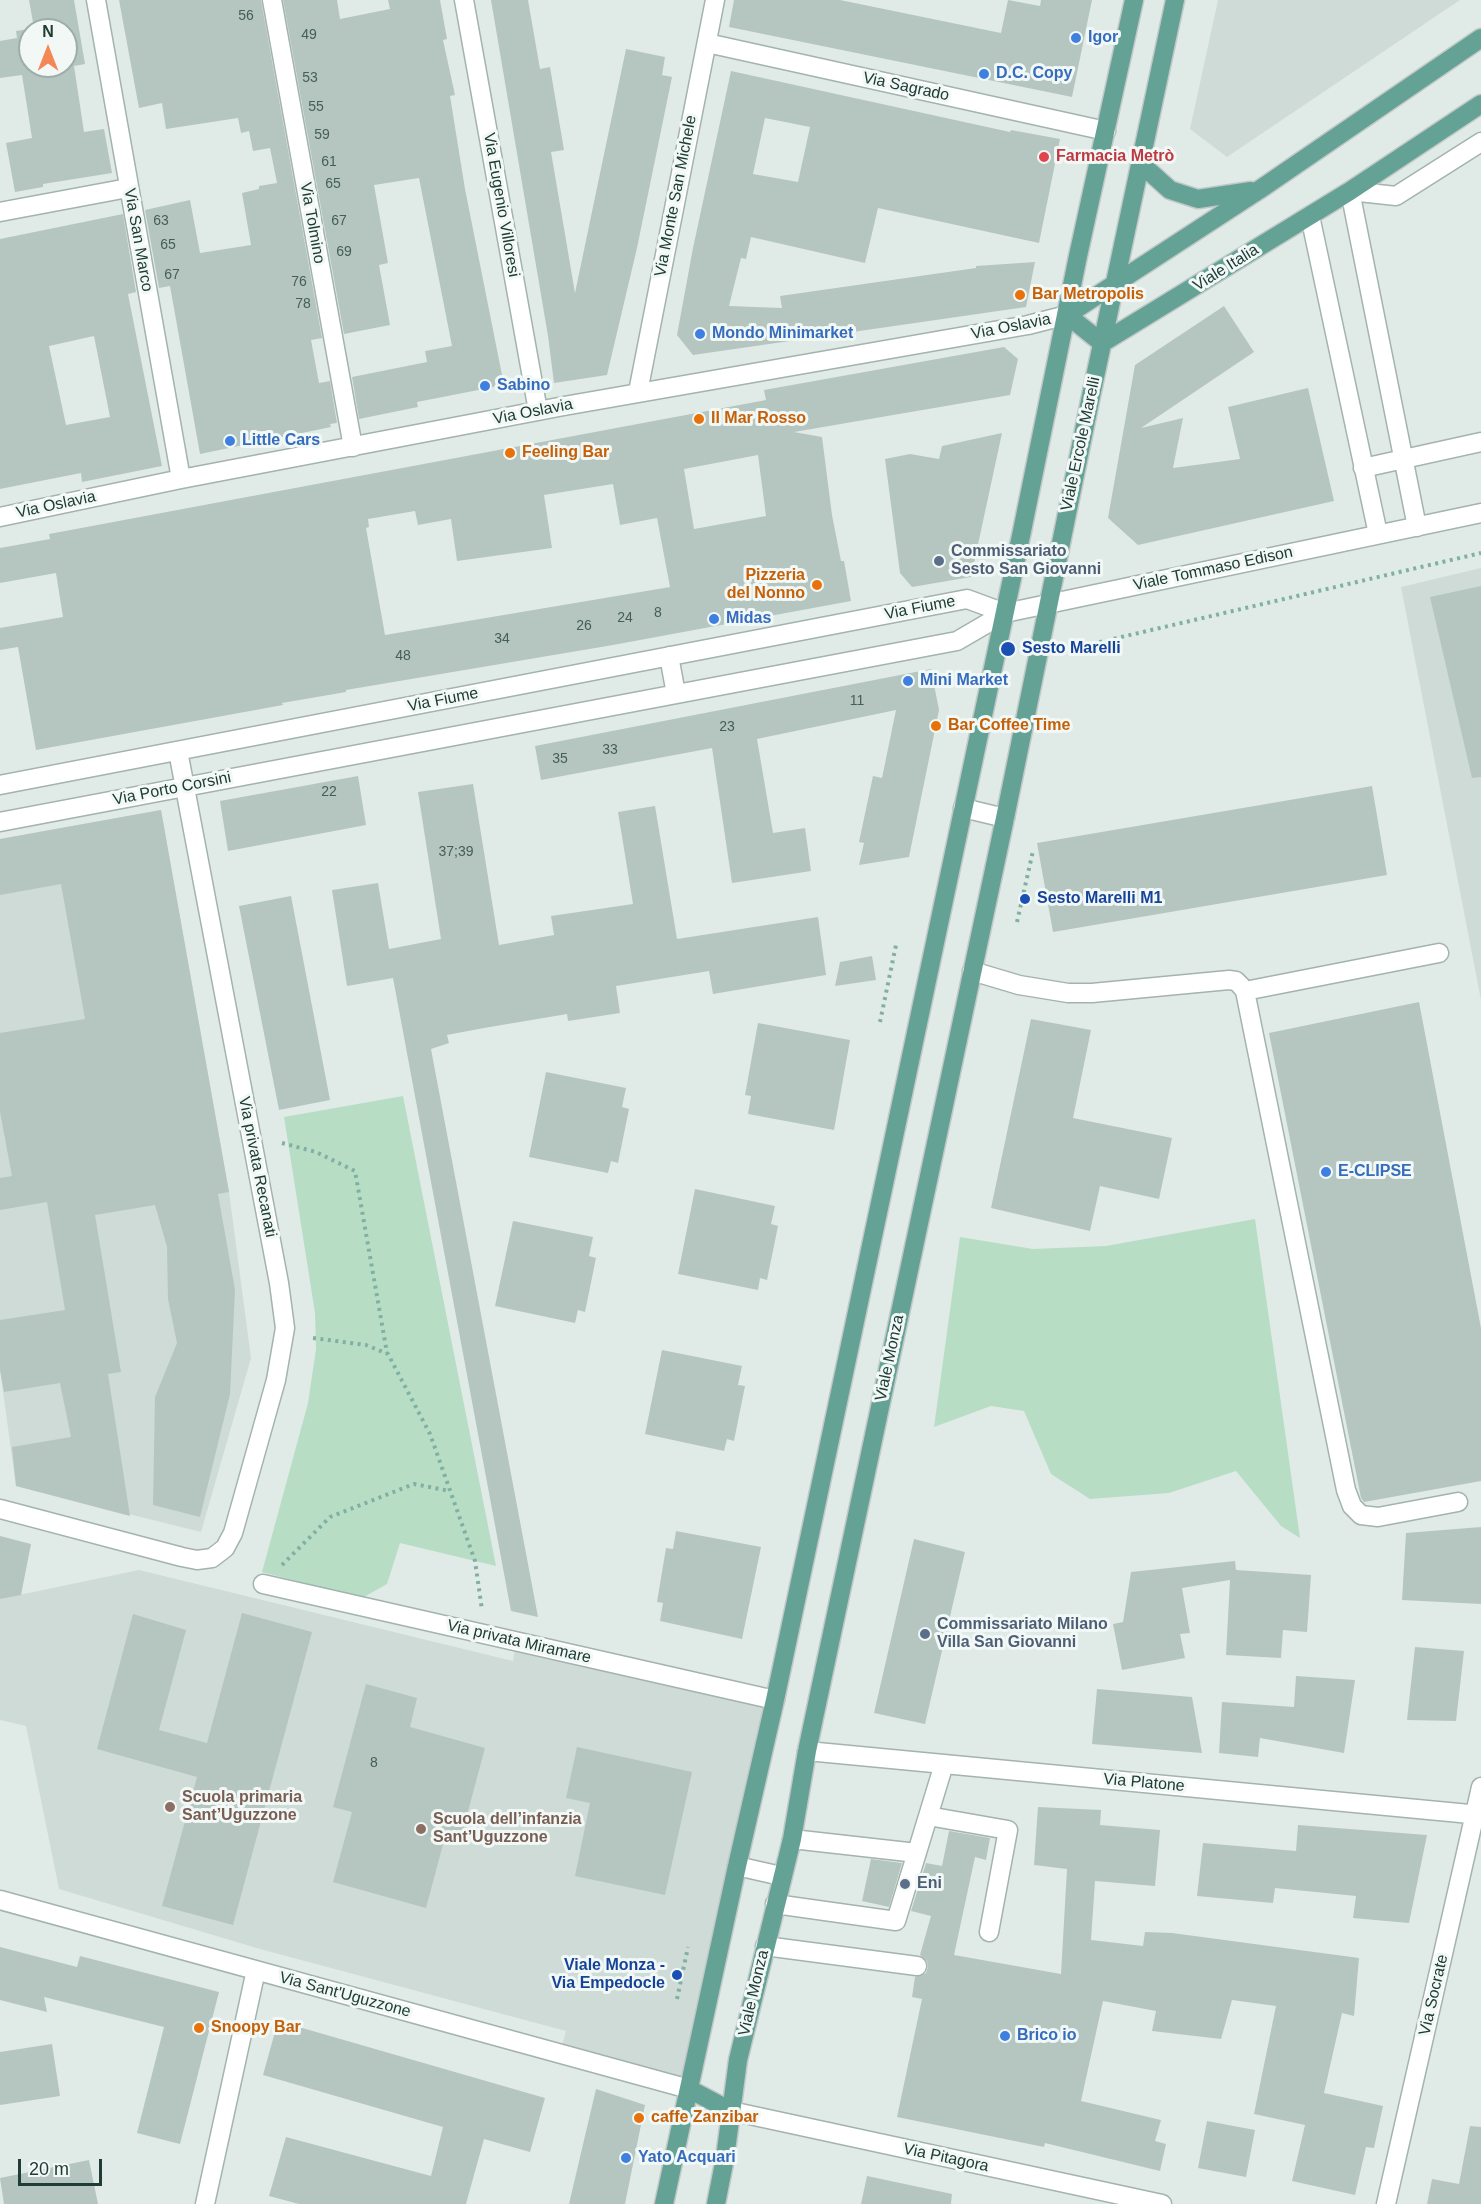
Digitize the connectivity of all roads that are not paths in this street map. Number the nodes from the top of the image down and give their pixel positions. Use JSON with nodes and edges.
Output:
{"nodes":[{"id":1,"x":96,"y":0,"type":"edge"},
{"id":2,"x":272,"y":0,"type":"edge"},
{"id":3,"x":464,"y":0,"type":"edge"},
{"id":4,"x":715,"y":0,"type":"edge"},
{"id":5,"x":1134,"y":0,"type":"edge"},
{"id":6,"x":1175,"y":0,"type":"edge"},
{"id":7,"x":1481,"y":38,"type":"edge"},
{"id":8,"x":707,"y":43,"type":"junction"},
{"id":9,"x":1481,"y":104,"type":"edge"},
{"id":10,"x":1106,"y":131,"type":"junction"},
{"id":11,"x":1481,"y":141,"type":"edge"},
{"id":12,"x":1140,"y":163,"type":"junction"},
{"id":13,"x":128,"y":188,"type":"junction"},
{"id":14,"x":1259,"y":190,"type":"junction"},
{"id":15,"x":1350,"y":191,"type":"junction"},
{"id":16,"x":0,"y":212,"type":"edge"},
{"id":17,"x":1310,"y":216,"type":"junction"},
{"id":18,"x":1115,"y":284,"type":"junction"},
{"id":19,"x":1067,"y":315,"type":"junction"},
{"id":20,"x":1102,"y":343,"type":"junction"},
{"id":21,"x":638,"y":392,"type":"junction"},
{"id":22,"x":538,"y":411,"type":"junction"},
{"id":23,"x":1481,"y":442,"type":"edge"},
{"id":24,"x":353,"y":447,"type":"junction"},
{"id":25,"x":1404,"y":459,"type":"junction"},
{"id":26,"x":1364,"y":468,"type":"junction"},
{"id":27,"x":181,"y":479,"type":"junction"},
{"id":28,"x":1481,"y":513,"type":"edge"},
{"id":29,"x":0,"y":517,"type":"edge"},
{"id":30,"x":1417,"y":527,"type":"junction"},
{"id":31,"x":1378,"y":534,"type":"junction"},
{"id":32,"x":1048,"y":604,"type":"junction"},
{"id":33,"x":1005,"y":613,"type":"junction"},
{"id":34,"x":669,"y":656,"type":"junction"},
{"id":35,"x":676,"y":694,"type":"junction"},
{"id":36,"x":178,"y":751,"type":"junction"},
{"id":37,"x":0,"y":784,"type":"edge"},
{"id":38,"x":184,"y":787,"type":"junction"},
{"id":39,"x":963,"y":808,"type":"junction"},
{"id":40,"x":1005,"y":818,"type":"junction"},
{"id":41,"x":0,"y":822,"type":"edge"},
{"id":42,"x":1000,"y":840,"type":"joint"},
{"id":43,"x":1439,"y":953,"type":"dead end"},
{"id":44,"x":972,"y":971,"type":"junction"},
{"id":45,"x":1245,"y":991,"type":"junction"},
{"id":46,"x":1458,"y":1502,"type":"dead end"},
{"id":47,"x":0,"y":1509,"type":"edge"},
{"id":48,"x":263,"y":1584,"type":"dead end"},
{"id":49,"x":775,"y":1700,"type":"junction"},
{"id":50,"x":807,"y":1751,"type":"junction"},
{"id":51,"x":944,"y":1764,"type":"junction"},
{"id":52,"x":1481,"y":1787,"type":"edge"},
{"id":53,"x":1478,"y":1815,"type":"edge"},
{"id":54,"x":928,"y":1816,"type":"junction"},
{"id":55,"x":792,"y":1839,"type":"junction"},
{"id":56,"x":917,"y":1853,"type":"junction"},
{"id":57,"x":737,"y":1866,"type":"junction"},
{"id":58,"x":781,"y":1876,"type":"junction"},
{"id":59,"x":0,"y":1900,"type":"edge"},
{"id":60,"x":775,"y":1904,"type":"junction"},
{"id":61,"x":989,"y":1932,"type":"dead end"},
{"id":62,"x":765,"y":1946,"type":"junction"},
{"id":63,"x":917,"y":1966,"type":"dead end"},
{"id":64,"x":256,"y":1970,"type":"junction"},
{"id":65,"x":689,"y":2089,"type":"junction"},
{"id":66,"x":731,"y":2111,"type":"junction"},
{"id":67,"x":205,"y":2204,"type":"edge"},
{"id":68,"x":664,"y":2204,"type":"edge"},
{"id":69,"x":716,"y":2204,"type":"edge"},
{"id":70,"x":1162,"y":2204,"type":"edge"},
{"id":71,"x":1386,"y":2204,"type":"edge"}],
"edges":[{"from":1,"to":13,"type":"street","name":"Via San Marco"},
{"from":2,"to":24,"type":"street","name":"Via Tolmino"},
{"from":3,"to":22,"type":"street","name":"Via Eugenio Villoresi"},
{"from":4,"to":8,"type":"street","name":"Via Monte San Michele"},
{"from":5,"to":10,"type":"main road"},
{"from":6,"to":12,"type":"main road","name":"Viale Ercole Marelli"},
{"from":7,"to":14,"type":"main road"},
{"from":8,"to":10,"type":"street","name":"Via Sagrado"},
{"from":8,"to":21,"type":"street","name":"Via Monte San Michele"},
{"from":9,"to":15,"type":"main road","name":"Viale Italia"},
{"from":10,"to":19,"type":"main road"},
{"from":11,"to":15,"type":"street"},
{"from":12,"to":14,"type":"main road"},
{"from":12,"to":18,"type":"main road","name":"Viale Ercole Marelli"},
{"from":13,"to":16,"type":"street"},
{"from":13,"to":27,"type":"street","name":"Via San Marco"},
{"from":14,"to":18,"type":"main road"},
{"from":15,"to":17,"type":"main road","name":"Viale Italia"},
{"from":15,"to":25,"type":"street"},
{"from":17,"to":20,"type":"main road","name":"Viale Italia"},
{"from":17,"to":26,"type":"street"},
{"from":18,"to":19,"type":"main road"},
{"from":18,"to":20,"type":"main road","name":"Viale Ercole Marelli"},
{"from":19,"to":20,"type":"main road"},
{"from":19,"to":21,"type":"street","name":"Via Oslavia"},
{"from":19,"to":33,"type":"main road"},
{"from":20,"to":32,"type":"main road","name":"Viale Ercole Marelli"},
{"from":21,"to":22,"type":"street","name":"Via Oslavia"},
{"from":22,"to":24,"type":"street","name":"Via Oslavia"},
{"from":23,"to":25,"type":"street"},
{"from":24,"to":27,"type":"street","name":"Via Oslavia"},
{"from":25,"to":26,"type":"street"},
{"from":25,"to":30,"type":"street"},
{"from":26,"to":31,"type":"street"},
{"from":27,"to":29,"type":"street","name":"Via Oslavia"},
{"from":28,"to":30,"type":"street","name":"Viale Tommaso Edison"},
{"from":30,"to":31,"type":"street","name":"Viale Tommaso Edison"},
{"from":31,"to":32,"type":"street","name":"Viale Tommaso Edison"},
{"from":32,"to":33,"type":"street"},
{"from":32,"to":40,"type":"main road","name":"Viale Ercole Marelli"},
{"from":33,"to":34,"type":"street","name":"Via Fiume"},
{"from":33,"to":35,"type":"street"},
{"from":33,"to":39,"type":"main road"},
{"from":34,"to":35,"type":"street"},
{"from":34,"to":36,"type":"street","name":"Via Fiume"},
{"from":35,"to":38,"type":"street","name":"Via Porto Corsini"},
{"from":36,"to":37,"type":"street"},
{"from":36,"to":38,"type":"street","name":"Via privata Recanati"},
{"from":38,"to":41,"type":"street","name":"Via Porto Corsini"},
{"from":38,"to":47,"type":"street","name":"Via privata Recanati"},
{"from":39,"to":40,"type":"street"},
{"from":39,"to":49,"type":"main road"},
{"from":40,"to":42,"type":"main road","name":"Viale Ercole Marelli"},
{"from":42,"to":44,"type":"main road","name":"Viale Monza"},
{"from":43,"to":45,"type":"street"},
{"from":44,"to":45,"type":"street"},
{"from":44,"to":50,"type":"main road","name":"Viale Monza"},
{"from":45,"to":46,"type":"street"},
{"from":48,"to":49,"type":"street","name":"Via privata Miramare"},
{"from":49,"to":57,"type":"main road"},
{"from":50,"to":51,"type":"street","name":"Via Platone"},
{"from":50,"to":55,"type":"main road","name":"Viale Monza"},
{"from":51,"to":53,"type":"street","name":"Via Platone"},
{"from":51,"to":54,"type":"street"},
{"from":52,"to":53,"type":"street","name":"Via Socrate"},
{"from":53,"to":71,"type":"street","name":"Via Socrate"},
{"from":54,"to":56,"type":"street"},
{"from":54,"to":61,"type":"street"},
{"from":55,"to":56,"type":"street"},
{"from":55,"to":58,"type":"main road","name":"Viale Monza"},
{"from":56,"to":60,"type":"street"},
{"from":57,"to":58,"type":"street"},
{"from":57,"to":65,"type":"main road"},
{"from":58,"to":60,"type":"main road","name":"Viale Monza"},
{"from":59,"to":64,"type":"street","name":"Via Sant'Uguzzone"},
{"from":60,"to":62,"type":"main road","name":"Viale Monza"},
{"from":62,"to":63,"type":"street"},
{"from":62,"to":66,"type":"main road","name":"Viale Monza"},
{"from":64,"to":65,"type":"street","name":"Via Sant'Uguzzone"},
{"from":64,"to":67,"type":"street"},
{"from":65,"to":66,"type":"main road"},
{"from":65,"to":68,"type":"main road"},
{"from":66,"to":69,"type":"main road","name":"Viale Monza"},
{"from":66,"to":70,"type":"street","name":"Via Pitagora"}]}
